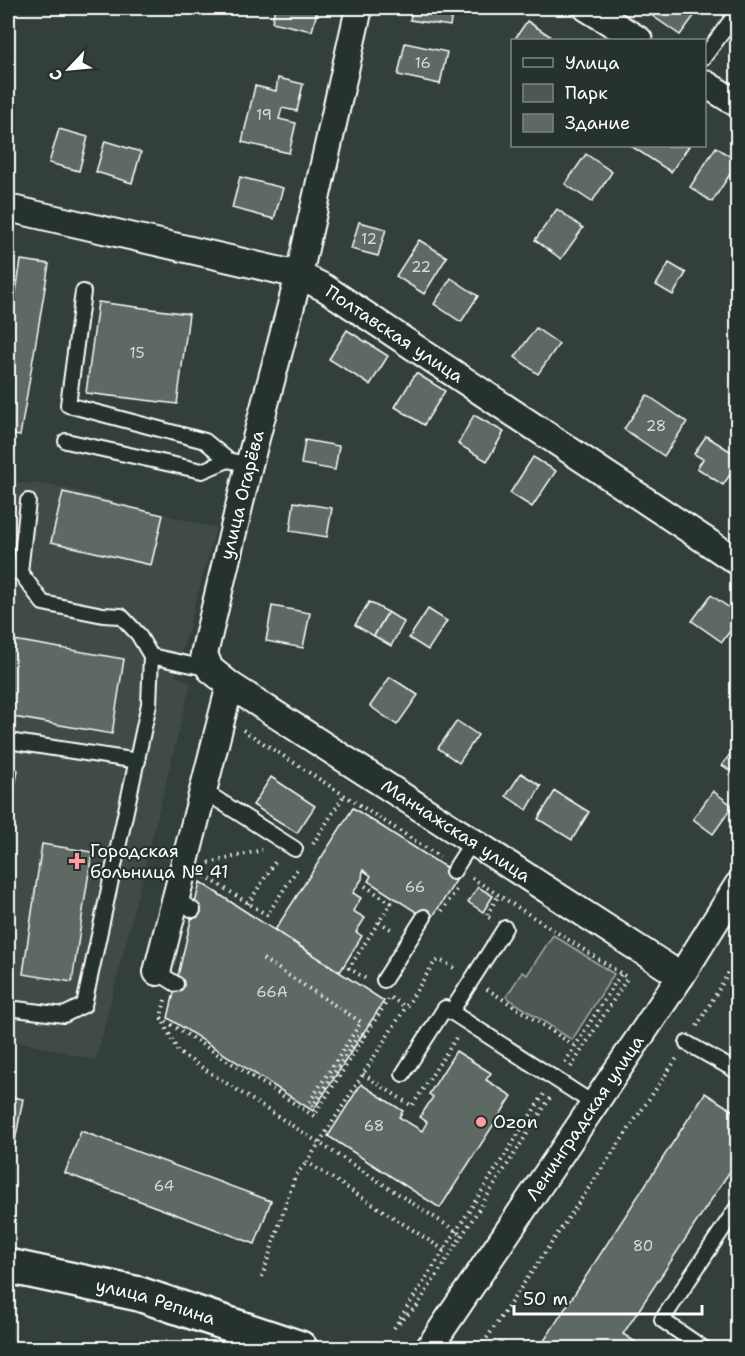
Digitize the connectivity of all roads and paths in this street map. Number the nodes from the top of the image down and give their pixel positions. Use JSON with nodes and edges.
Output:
{"nodes":[{"id":1,"x":359,"y":8,"type":"edge"},
{"id":2,"x":587,"y":8,"type":"edge"},
{"id":3,"x":738,"y":11,"type":"edge"},
{"id":4,"x":637,"y":39,"type":"edge"},
{"id":5,"x":706,"y":56,"type":"edge"},
{"id":6,"x":706,"y":84,"type":"edge"},
{"id":7,"x":738,"y":104,"type":"edge"},
{"id":8,"x":8,"y":208,"type":"edge"},
{"id":9,"x":299,"y":275,"type":"junction"},
{"id":10,"x":83,"y":292,"type":"dead end"},
{"id":11,"x":66,"y":441,"type":"dead end"},
{"id":12,"x":238,"y":463,"type":"junction"},
{"id":13,"x":28,"y":501,"type":"dead end"},
{"id":14,"x":738,"y":562,"type":"edge"},
{"id":15,"x":14,"y":571,"type":"edge"},
{"id":16,"x":151,"y":656,"type":"junction"},
{"id":17,"x":210,"y":669,"type":"junction"},
{"id":18,"x":230,"y":686,"type":"junction"},
{"id":19,"x":222,"y":717,"type":"junction"},
{"id":20,"x":8,"y":741,"type":"edge"},
{"id":21,"x":138,"y":761,"type":"junction"},
{"id":22,"x":204,"y":791,"type":"junction"},
{"id":23,"x":472,"y":842,"type":"junction"},
{"id":24,"x":265,"y":849,"type":"dead end"},
{"id":25,"x":288,"y":850,"type":"joint"},
{"id":26,"x":202,"y":865,"type":"dead end"},
{"id":27,"x":454,"y":869,"type":"junction"},
{"id":28,"x":738,"y":885,"type":"edge"},
{"id":29,"x":248,"y":904,"type":"dead end"},
{"id":30,"x":424,"y":917,"type":"dead end"},
{"id":31,"x":506,"y":928,"type":"dead end"},
{"id":32,"x":738,"y":957,"type":"edge"},
{"id":33,"x":263,"y":959,"type":"dead end"},
{"id":34,"x":636,"y":959,"type":"junction"},
{"id":35,"x":621,"y":974,"type":"junction"},
{"id":36,"x":681,"y":976,"type":"junction"},
{"id":37,"x":166,"y":978,"type":"dead end"},
{"id":38,"x":628,"y":978,"type":"junction"},
{"id":39,"x":384,"y":980,"type":"dead end"},
{"id":40,"x":390,"y":997,"type":"dead end"},
{"id":41,"x":406,"y":1007,"type":"dead end"},
{"id":42,"x":8,"y":1008,"type":"edge"},
{"id":43,"x":452,"y":1012,"type":"junction"},
{"id":44,"x":465,"y":1036,"type":"dead end"},
{"id":45,"x":687,"y":1042,"type":"junction"},
{"id":46,"x":738,"y":1072,"type":"edge"},
{"id":47,"x":363,"y":1074,"type":"dead end"},
{"id":48,"x":403,"y":1074,"type":"dead end"},
{"id":49,"x":557,"y":1081,"type":"junction"},
{"id":50,"x":594,"y":1104,"type":"junction"},
{"id":51,"x":306,"y":1162,"type":"dead end"},
{"id":52,"x":738,"y":1206,"type":"edge"},
{"id":53,"x":456,"y":1231,"type":"junction"},
{"id":54,"x":462,"y":1235,"type":"junction"},
{"id":55,"x":8,"y":1266,"type":"edge"},
{"id":56,"x":262,"y":1277,"type":"dead end"},
{"id":57,"x":300,"y":1348,"type":"edge"},
{"id":58,"x":429,"y":1348,"type":"edge"},
{"id":59,"x":480,"y":1348,"type":"edge"},
{"id":60,"x":703,"y":1348,"type":"edge"}],
"edges":[{"from":1,"to":9,"type":"street","name":"улица Огарёва"},
{"from":2,"to":4,"type":"street"},
{"from":3,"to":5,"type":"lane"},
{"from":6,"to":7,"type":"street"},
{"from":8,"to":9,"type":"street","name":"Полтавская улица"},
{"from":9,"to":12,"type":"street","name":"улица Огарёва"},
{"from":9,"to":14,"type":"street","name":"Полтавская улица"},
{"from":10,"to":12,"type":"lane"},
{"from":11,"to":12,"type":"lane"},
{"from":12,"to":17,"type":"street","name":"улица Огарёва"},
{"from":13,"to":15,"type":"lane"},
{"from":15,"to":16,"type":"lane"},
{"from":16,"to":17,"type":"lane"},
{"from":16,"to":21,"type":"lane"},
{"from":17,"to":18,"type":"street"},
{"from":18,"to":19,"type":"street"},
{"from":18,"to":23,"type":"street","name":"Манчажская улица"},
{"from":19,"to":22,"type":"street"},
{"from":19,"to":27,"type":"path"},
{"from":20,"to":21,"type":"lane"},
{"from":21,"to":42,"type":"lane"},
{"from":22,"to":25,"type":"lane"},
{"from":22,"to":37,"type":"street"},
{"from":23,"to":27,"type":"lane"},
{"from":23,"to":34,"type":"street","name":"Манчажская улица"},
{"from":24,"to":26,"type":"path"},
{"from":25,"to":29,"type":"path"},
{"from":27,"to":35,"type":"path"},
{"from":28,"to":36,"type":"street","name":"Ленинградская улица"},
{"from":30,"to":39,"type":"lane"},
{"from":31,"to":43,"type":"lane"},
{"from":32,"to":45,"type":"path"},
{"from":33,"to":53,"type":"path"},
{"from":34,"to":35,"type":"path"},
{"from":34,"to":36,"type":"street","name":"Манчажская улица"},
{"from":34,"to":38,"type":"path"},
{"from":35,"to":38,"type":"path"},
{"from":35,"to":49,"type":"path"},
{"from":36,"to":50,"type":"street","name":"Ленинградская улица"},
{"from":38,"to":49,"type":"path"},
{"from":40,"to":41,"type":"path"},
{"from":43,"to":48,"type":"lane"},
{"from":43,"to":49,"type":"lane"},
{"from":44,"to":47,"type":"path"},
{"from":45,"to":46,"type":"lane"},
{"from":45,"to":59,"type":"path"},
{"from":49,"to":50,"type":"lane"},
{"from":49,"to":53,"type":"path"},
{"from":49,"to":54,"type":"path"},
{"from":50,"to":58,"type":"street","name":"Ленинградская улица"},
{"from":51,"to":56,"type":"path"},
{"from":52,"to":60,"type":"lane"},
{"from":53,"to":54,"type":"path"},
{"from":53,"to":54,"type":"path"},
{"from":55,"to":57,"type":"main road","name":"улица Репина"}]}
